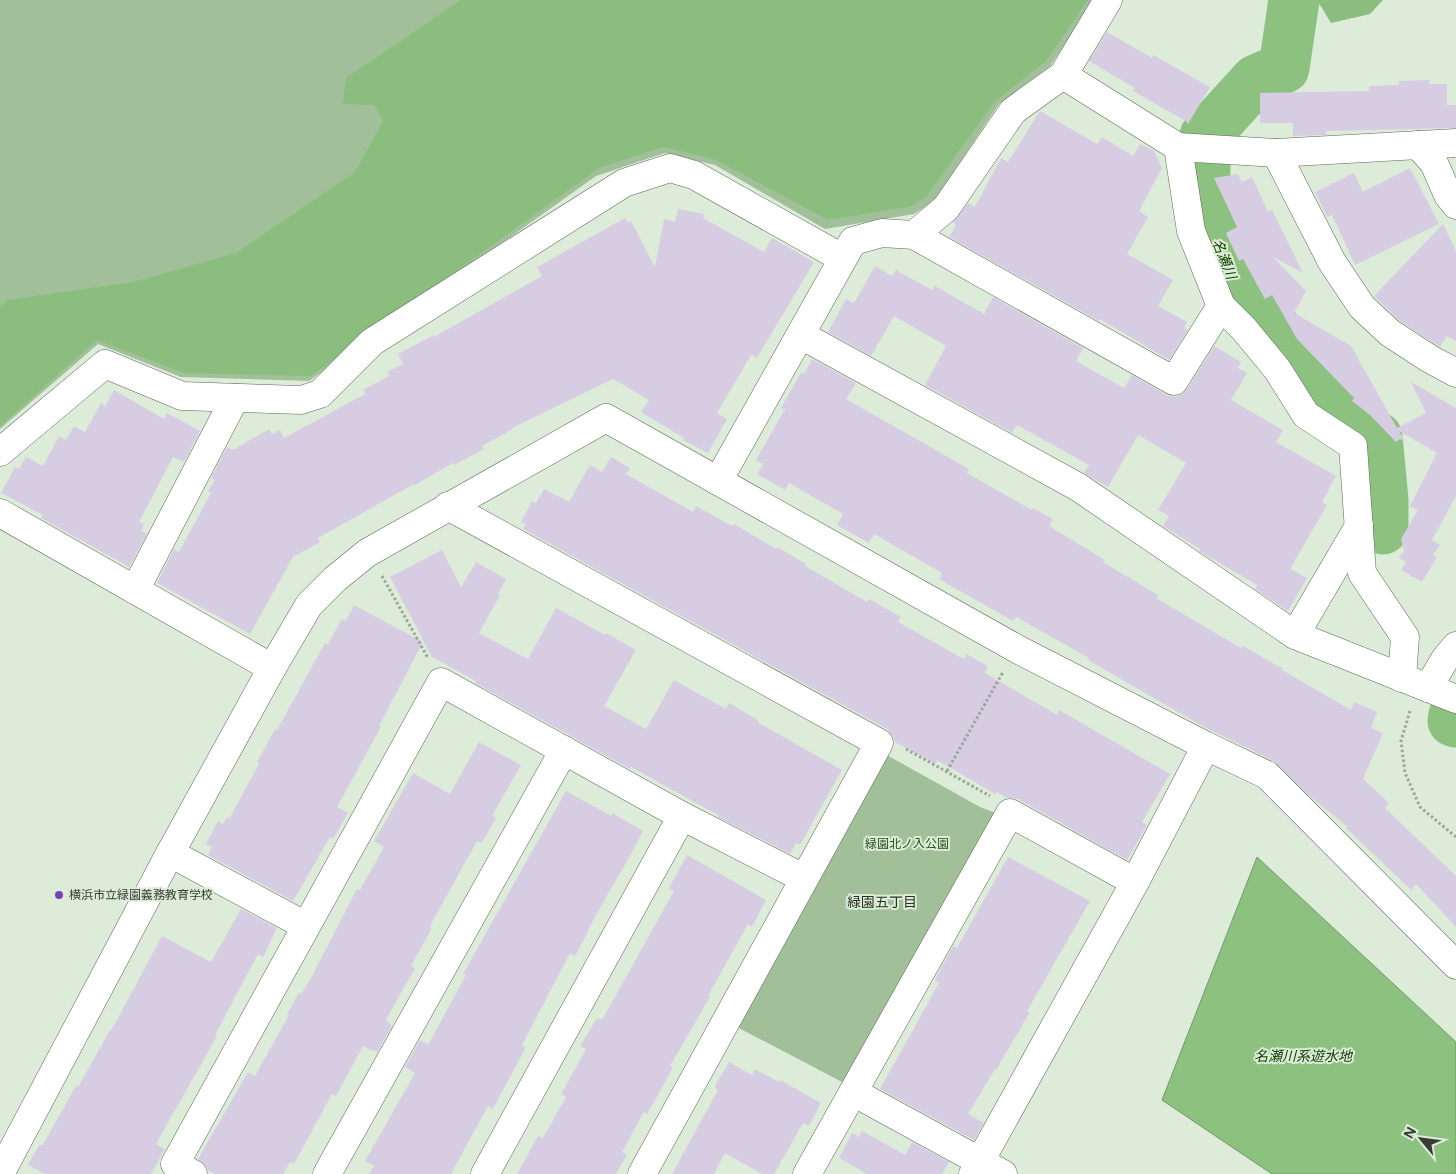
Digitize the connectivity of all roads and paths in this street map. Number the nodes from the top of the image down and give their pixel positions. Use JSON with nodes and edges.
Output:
{"nodes":[{"id":1,"x":1108,"y":0,"type":"edge"},
{"id":2,"x":1063,"y":75,"type":"junction"},
{"id":3,"x":1456,"y":143,"type":"edge"},
{"id":4,"x":1418,"y":145,"type":"junction"},
{"id":5,"x":1178,"y":147,"type":"junction"},
{"id":6,"x":1276,"y":153,"type":"junction"},
{"id":7,"x":1456,"y":205,"type":"edge"},
{"id":8,"x":914,"y":235,"type":"junction"},
{"id":9,"x":842,"y":258,"type":"junction"},
{"id":10,"x":1221,"y":306,"type":"junction"},
{"id":11,"x":801,"y":336,"type":"junction"},
{"id":12,"x":1456,"y":373,"type":"edge"},
{"id":13,"x":235,"y":398,"type":"junction"},
{"id":14,"x":0,"y":452,"type":"edge"},
{"id":15,"x":718,"y":481,"type":"junction"},
{"id":16,"x":448,"y":506,"type":"junction"},
{"id":17,"x":0,"y":513,"type":"edge"},
{"id":18,"x":1359,"y":526,"type":"junction"},
{"id":19,"x":381,"y":574,"type":"dead end"},
{"id":20,"x":135,"y":590,"type":"junction"},
{"id":21,"x":1295,"y":635,"type":"junction"},
{"id":22,"x":1456,"y":646,"type":"edge"},
{"id":23,"x":1020,"y":650,"type":"junction"},
{"id":24,"x":431,"y":662,"type":"dead end"},
{"id":25,"x":272,"y":668,"type":"junction"},
{"id":26,"x":1416,"y":683,"type":"junction"},
{"id":27,"x":1456,"y":699,"type":"edge"},
{"id":28,"x":879,"y":743,"type":"junction"},
{"id":29,"x":1206,"y":746,"type":"junction"},
{"id":30,"x":564,"y":750,"type":"junction"},
{"id":31,"x":947,"y":772,"type":"junction"},
{"id":32,"x":1010,"y":813,"type":"junction"},
{"id":33,"x":682,"y":816,"type":"junction"},
{"id":34,"x":1456,"y":837,"type":"edge"},
{"id":35,"x":170,"y":853,"type":"junction"},
{"id":36,"x":803,"y":878,"type":"junction"},
{"id":37,"x":1134,"y":882,"type":"junction"},
{"id":38,"x":306,"y":926,"type":"junction"},
{"id":39,"x":1456,"y":965,"type":"edge"},
{"id":40,"x":852,"y":1092,"type":"junction"},
{"id":41,"x":986,"y":1170,"type":"edge"},
{"id":42,"x":0,"y":1174,"type":"edge"},
{"id":43,"x":193,"y":1174,"type":"edge"},
{"id":44,"x":327,"y":1174,"type":"edge"},
{"id":45,"x":485,"y":1174,"type":"edge"},
{"id":46,"x":642,"y":1174,"type":"edge"},
{"id":47,"x":807,"y":1174,"type":"edge"}],
"edges":[{"from":1,"to":2,"type":"street"},
{"from":2,"to":5,"type":"street"},
{"from":2,"to":8,"type":"street"},
{"from":3,"to":4,"type":"street"},
{"from":4,"to":6,"type":"street"},
{"from":4,"to":7,"type":"street"},
{"from":5,"to":6,"type":"street"},
{"from":5,"to":10,"type":"street"},
{"from":6,"to":12,"type":"street"},
{"from":8,"to":9,"type":"street"},
{"from":8,"to":10,"type":"street"},
{"from":9,"to":11,"type":"street"},
{"from":9,"to":13,"type":"street"},
{"from":10,"to":18,"type":"street"},
{"from":11,"to":15,"type":"street"},
{"from":11,"to":21,"type":"street"},
{"from":13,"to":14,"type":"street"},
{"from":13,"to":20,"type":"street"},
{"from":15,"to":16,"type":"street"},
{"from":15,"to":23,"type":"street"},
{"from":16,"to":25,"type":"street"},
{"from":16,"to":28,"type":"street"},
{"from":17,"to":20,"type":"street"},
{"from":18,"to":21,"type":"street"},
{"from":18,"to":26,"type":"street"},
{"from":19,"to":24,"type":"path"},
{"from":20,"to":25,"type":"street"},
{"from":21,"to":26,"type":"street"},
{"from":22,"to":26,"type":"street"},
{"from":23,"to":29,"type":"street"},
{"from":23,"to":31,"type":"path"},
{"from":25,"to":35,"type":"street"},
{"from":26,"to":27,"type":"street"},
{"from":26,"to":34,"type":"path"},
{"from":28,"to":31,"type":"path"},
{"from":28,"to":36,"type":"street"},
{"from":29,"to":37,"type":"street"},
{"from":29,"to":39,"type":"street"},
{"from":30,"to":33,"type":"street"},
{"from":30,"to":38,"type":"street"},
{"from":30,"to":44,"type":"street"},
{"from":31,"to":32,"type":"path"},
{"from":32,"to":37,"type":"street"},
{"from":32,"to":40,"type":"street"},
{"from":33,"to":36,"type":"street"},
{"from":33,"to":45,"type":"street"},
{"from":35,"to":38,"type":"street"},
{"from":35,"to":42,"type":"street"},
{"from":36,"to":46,"type":"street"},
{"from":37,"to":41,"type":"street"},
{"from":38,"to":43,"type":"street"},
{"from":40,"to":41,"type":"street"},
{"from":40,"to":47,"type":"street"}]}
